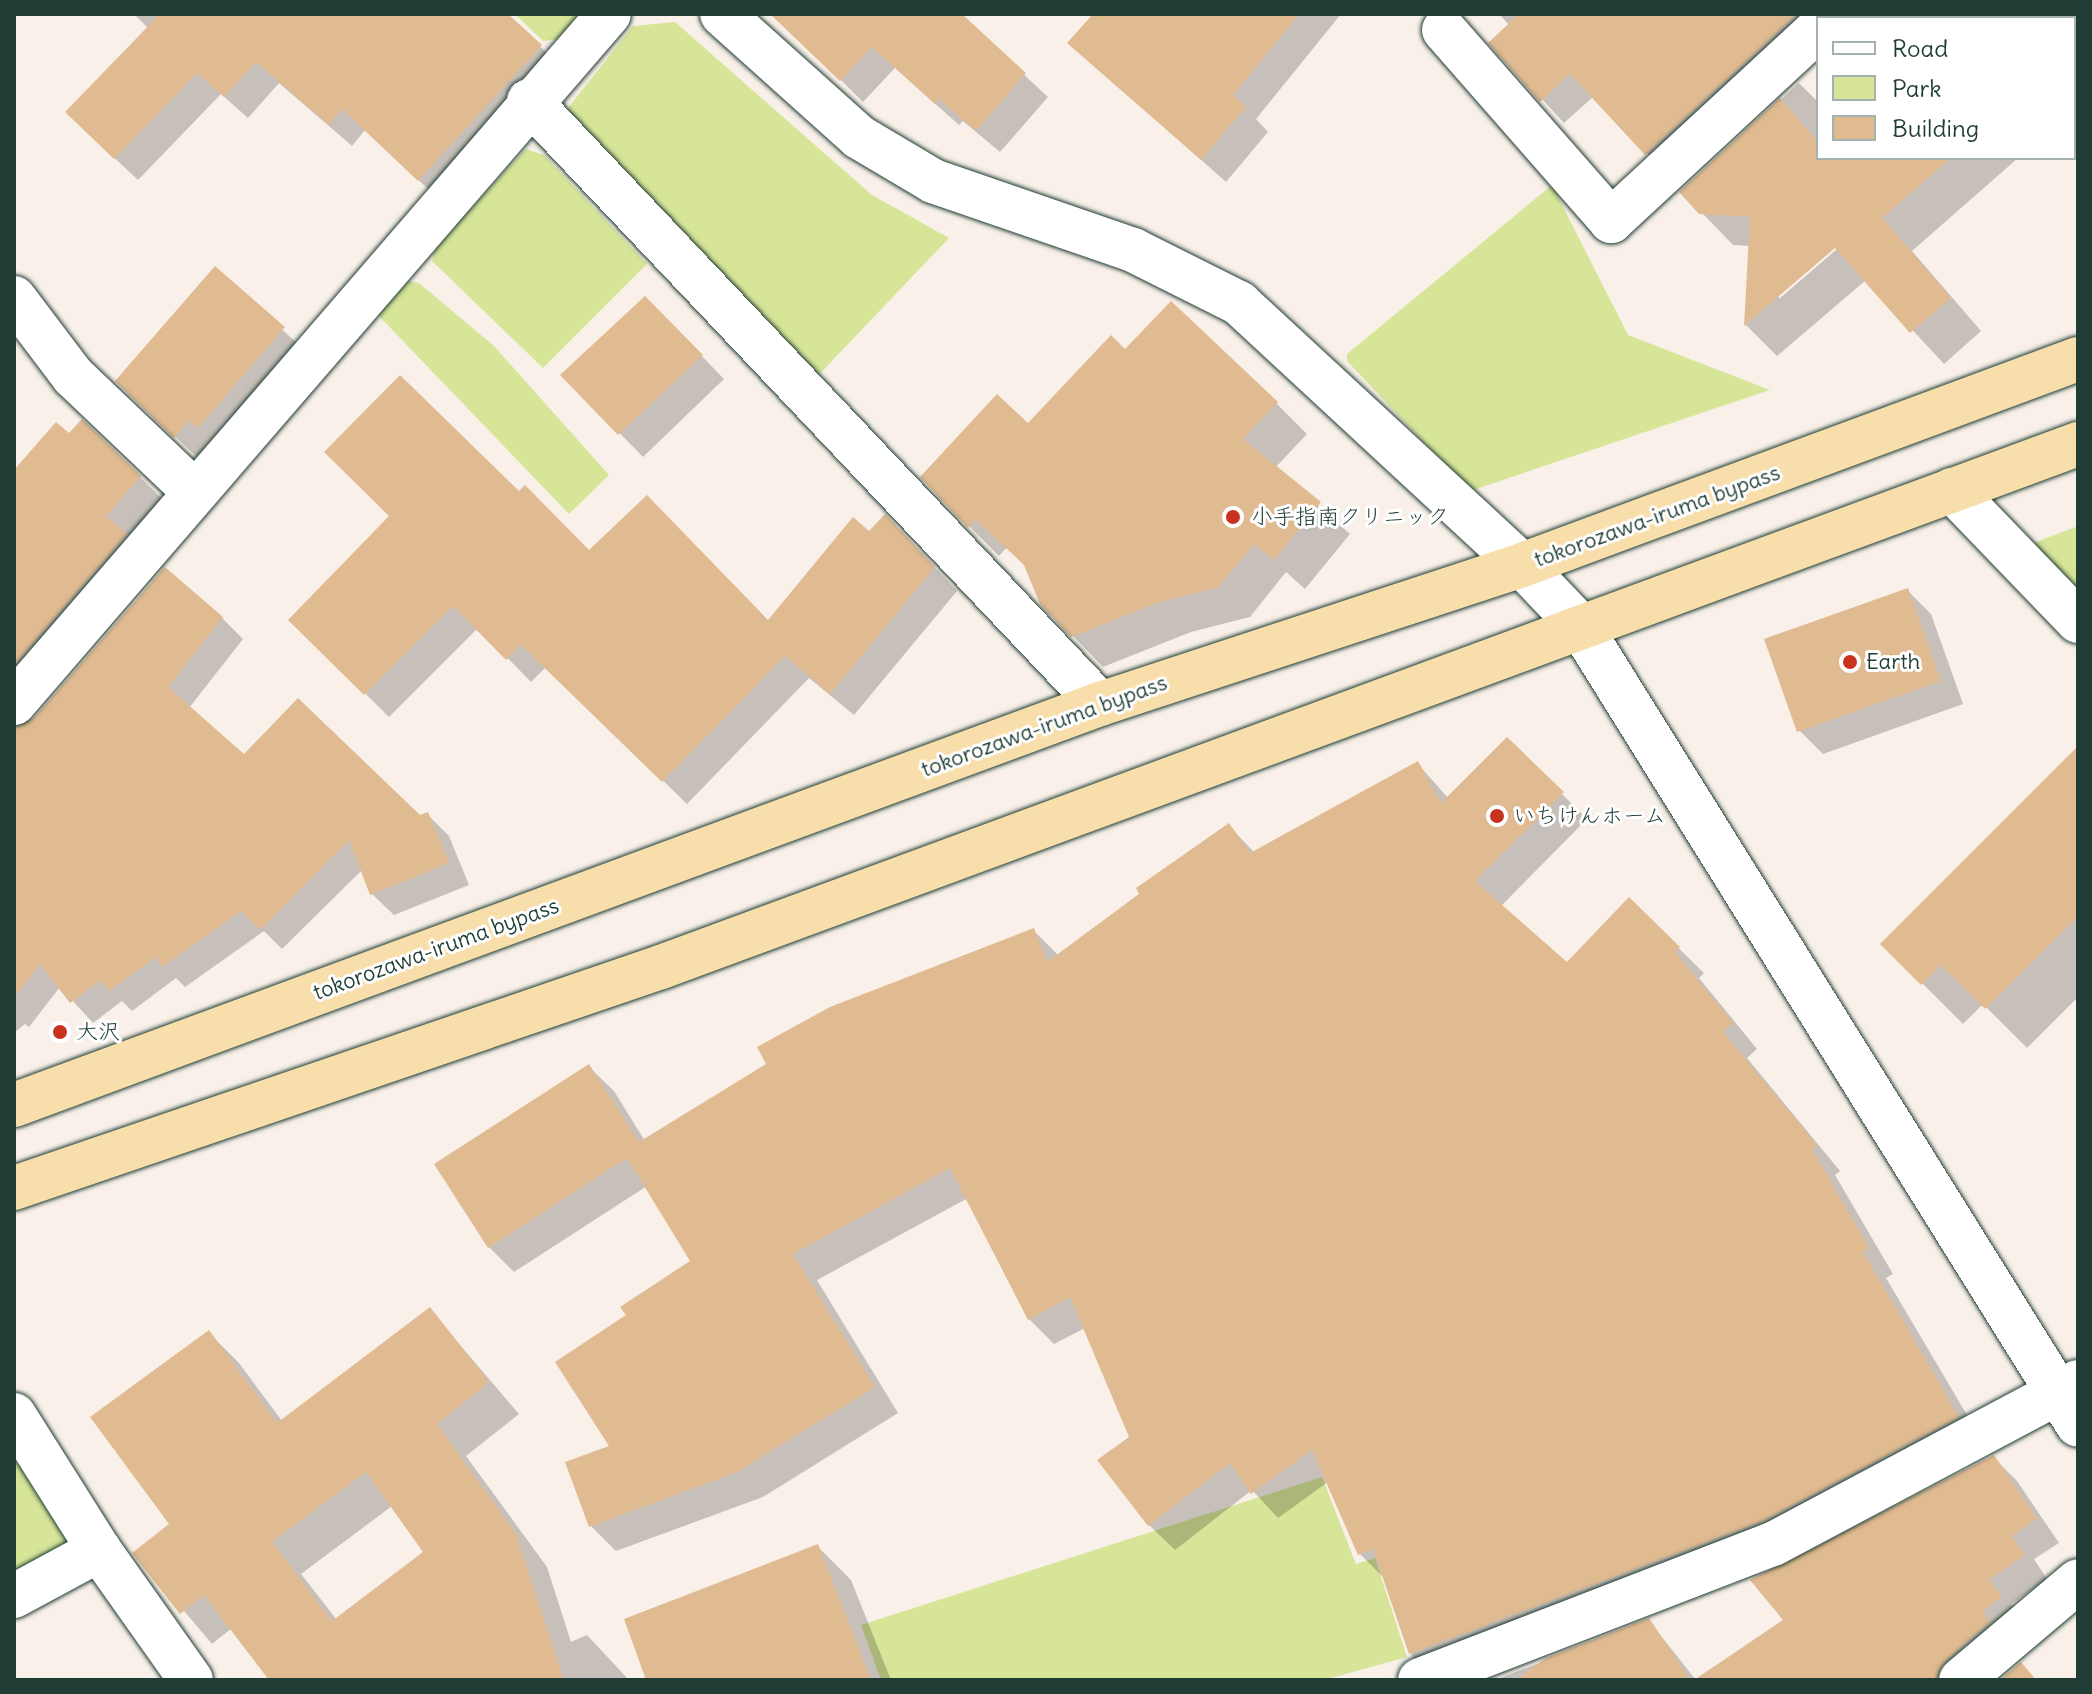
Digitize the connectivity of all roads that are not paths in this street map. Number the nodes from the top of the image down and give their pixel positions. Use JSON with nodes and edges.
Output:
{"nodes":[{"id":1,"x":609,"y":14,"type":"edge"},
{"id":2,"x":722,"y":14,"type":"edge"},
{"id":3,"x":1446,"y":19,"type":"edge"},
{"id":4,"x":1816,"y":31,"type":"edge"},
{"id":5,"x":529,"y":101,"type":"junction"},
{"id":6,"x":14,"y":298,"type":"edge"},
{"id":7,"x":2078,"y":359,"type":"edge"},
{"id":8,"x":2078,"y":444,"type":"edge"},
{"id":9,"x":1952,"y":490,"type":"junction"},
{"id":10,"x":195,"y":492,"type":"junction"},
{"id":11,"x":1522,"y":565,"type":"junction"},
{"id":12,"x":2078,"y":621,"type":"edge"},
{"id":13,"x":1580,"y":626,"type":"junction"},
{"id":14,"x":14,"y":703,"type":"edge"},
{"id":15,"x":1100,"y":704,"type":"junction"},
{"id":16,"x":14,"y":1105,"type":"edge"},
{"id":17,"x":14,"y":1188,"type":"edge"},
{"id":18,"x":2071,"y":1400,"type":"edge"},
{"id":19,"x":14,"y":1415,"type":"edge"},
{"id":20,"x":99,"y":1550,"type":"junction"},
{"id":21,"x":2078,"y":1581,"type":"edge"},
{"id":22,"x":14,"y":1596,"type":"edge"},
{"id":23,"x":191,"y":1680,"type":"edge"},
{"id":24,"x":1420,"y":1680,"type":"edge"},
{"id":25,"x":1961,"y":1680,"type":"edge"}],
"edges":[{"from":1,"to":5,"type":"street"},
{"from":2,"to":11,"type":"street"},
{"from":3,"to":4,"type":"street"},
{"from":5,"to":10,"type":"street"},
{"from":5,"to":15,"type":"street"},
{"from":6,"to":10,"type":"street"},
{"from":7,"to":11,"type":"highway","name":"tokorozawa-iruma bypass"},
{"from":8,"to":9,"type":"highway"},
{"from":9,"to":12,"type":"street"},
{"from":9,"to":13,"type":"highway"},
{"from":10,"to":14,"type":"street"},
{"from":11,"to":13,"type":"street"},
{"from":11,"to":15,"type":"highway","name":"tokorozawa-iruma bypass"},
{"from":13,"to":17,"type":"highway"},
{"from":13,"to":18,"type":"street"},
{"from":15,"to":16,"type":"highway","name":"tokorozawa-iruma bypass"},
{"from":18,"to":24,"type":"street"},
{"from":19,"to":20,"type":"street"},
{"from":20,"to":22,"type":"street"},
{"from":20,"to":23,"type":"street"},
{"from":21,"to":25,"type":"street"}]}
